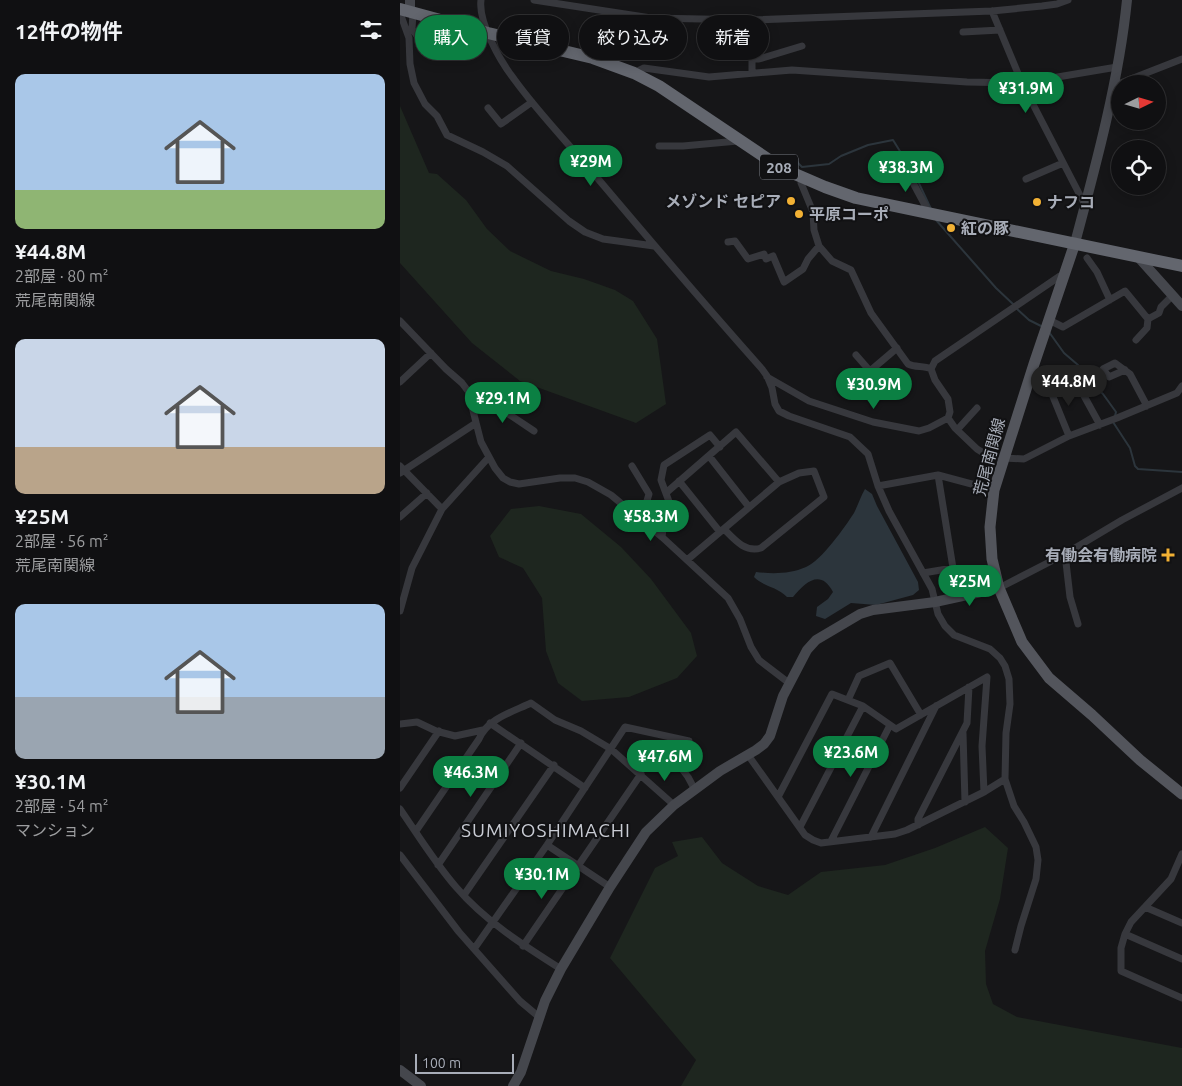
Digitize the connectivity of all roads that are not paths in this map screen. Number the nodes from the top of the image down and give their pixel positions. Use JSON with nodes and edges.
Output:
{"nodes":[{"id":1,"x":481,"y":0,"type":"edge"},
{"id":2,"x":534,"y":0,"type":"edge"},
{"id":3,"x":1068,"y":0,"type":"edge"},
{"id":4,"x":1127,"y":0,"type":"edge"},
{"id":5,"x":407,"y":9,"type":"edge"},
{"id":6,"x":992,"y":11,"type":"junction"},
{"id":7,"x":697,"y":19,"type":"edge"},
{"id":8,"x":769,"y":19,"type":"edge"},
{"id":9,"x":1000,"y":30,"type":"junction"},
{"id":10,"x":963,"y":32,"type":"dead end"},
{"id":11,"x":415,"y":33,"type":"edge"},
{"id":12,"x":488,"y":33,"type":"junction"},
{"id":13,"x":802,"y":46,"type":"dead end"},
{"id":14,"x":769,"y":56,"type":"edge"},
{"id":15,"x":1182,"y":58,"type":"edge"},
{"id":16,"x":752,"y":60,"type":"edge"},
{"id":17,"x":1117,"y":67,"type":"junction"},
{"id":18,"x":634,"y":73,"type":"junction"},
{"id":19,"x":752,"y":73,"type":"junction"},
{"id":20,"x":1115,"y":75,"type":"edge"},
{"id":21,"x":1140,"y":75,"type":"edge"},
{"id":22,"x":1022,"y":83,"type":"junction"},
{"id":23,"x":1111,"y":94,"type":"edge"},
{"id":24,"x":532,"y":102,"type":"junction"},
{"id":25,"x":488,"y":108,"type":"dead end"},
{"id":26,"x":739,"y":141,"type":"junction"},
{"id":27,"x":659,"y":146,"type":"dead end"},
{"id":28,"x":1063,"y":163,"type":"junction"},
{"id":29,"x":904,"y":166,"type":"dead end"},
{"id":30,"x":803,"y":179,"type":"junction"},
{"id":31,"x":1026,"y":179,"type":"dead end"},
{"id":32,"x":1085,"y":205,"type":"junction"},
{"id":33,"x":927,"y":213,"type":"junction"},
{"id":34,"x":728,"y":242,"type":"dead end"},
{"id":35,"x":1075,"y":243,"type":"junction"},
{"id":36,"x":654,"y":246,"type":"junction"},
{"id":37,"x":819,"y":246,"type":"junction"},
{"id":38,"x":1087,"y":258,"type":"dead end"},
{"id":39,"x":1139,"y":258,"type":"junction"},
{"id":40,"x":1182,"y":266,"type":"edge"},
{"id":41,"x":1063,"y":278,"type":"junction"},
{"id":42,"x":1172,"y":296,"type":"junction"},
{"id":43,"x":1110,"y":300,"type":"junction"},
{"id":44,"x":1182,"y":306,"type":"edge"},
{"id":45,"x":1148,"y":319,"type":"junction"},
{"id":46,"x":1049,"y":320,"type":"junction"},
{"id":47,"x":400,"y":321,"type":"edge"},
{"id":48,"x":1136,"y":340,"type":"dead end"},
{"id":49,"x":897,"y":348,"type":"junction"},
{"id":50,"x":431,"y":353,"type":"junction"},
{"id":51,"x":856,"y":355,"type":"dead end"},
{"id":52,"x":931,"y":369,"type":"junction"},
{"id":53,"x":1125,"y":370,"type":"dead end"},
{"id":54,"x":767,"y":376,"type":"junction"},
{"id":55,"x":400,"y":382,"type":"edge"},
{"id":56,"x":1182,"y":386,"type":"edge"},
{"id":57,"x":1049,"y":388,"type":"dead end"},
{"id":58,"x":1083,"y":394,"type":"dead end"},
{"id":59,"x":1146,"y":406,"type":"junction"},
{"id":60,"x":473,"y":408,"type":"junction"},
{"id":61,"x":977,"y":408,"type":"dead end"},
{"id":62,"x":948,"y":418,"type":"junction"},
{"id":63,"x":476,"y":423,"type":"junction"},
{"id":64,"x":1100,"y":425,"type":"junction"},
{"id":65,"x":957,"y":430,"type":"junction"},
{"id":66,"x":534,"y":431,"type":"dead end"},
{"id":67,"x":1069,"y":436,"type":"junction"},
{"id":68,"x":720,"y":447,"type":"junction"},
{"id":69,"x":709,"y":456,"type":"junction"},
{"id":70,"x":488,"y":457,"type":"junction"},
{"id":71,"x":1004,"y":458,"type":"junction"},
{"id":72,"x":632,"y":466,"type":"dead end"},
{"id":73,"x":401,"y":469,"type":"edge"},
{"id":74,"x":938,"y":475,"type":"junction"},
{"id":75,"x":679,"y":482,"type":"junction"},
{"id":76,"x":779,"y":482,"type":"junction"},
{"id":77,"x":878,"y":486,"type":"junction"},
{"id":78,"x":1182,"y":488,"type":"edge"},
{"id":79,"x":994,"y":490,"type":"junction"},
{"id":80,"x":667,"y":492,"type":"junction"},
{"id":81,"x":426,"y":493,"type":"junction"},
{"id":82,"x":750,"y":507,"type":"junction"},
{"id":83,"x":442,"y":509,"type":"junction"},
{"id":84,"x":636,"y":516,"type":"junction"},
{"id":85,"x":400,"y":518,"type":"edge"},
{"id":86,"x":722,"y":530,"type":"junction"},
{"id":87,"x":662,"y":537,"type":"junction"},
{"id":88,"x":1065,"y":554,"type":"junction"},
{"id":89,"x":687,"y":560,"type":"junction"},
{"id":90,"x":923,"y":573,"type":"junction"},
{"id":91,"x":999,"y":588,"type":"junction"},
{"id":92,"x":935,"y":602,"type":"junction"},
{"id":93,"x":400,"y":610,"type":"edge"},
{"id":94,"x":1078,"y":624,"type":"dead end"},
{"id":95,"x":789,"y":683,"type":"junction"},
{"id":96,"x":969,"y":687,"type":"junction"},
{"id":97,"x":848,"y":700,"type":"junction"},
{"id":98,"x":863,"y":706,"type":"junction"},
{"id":99,"x":936,"y":706,"type":"junction"},
{"id":100,"x":921,"y":715,"type":"junction"},
{"id":101,"x":490,"y":723,"type":"junction"},
{"id":102,"x":400,"y":724,"type":"edge"},
{"id":103,"x":890,"y":725,"type":"junction"},
{"id":104,"x":482,"y":730,"type":"junction"},
{"id":105,"x":963,"y":730,"type":"junction"},
{"id":106,"x":439,"y":731,"type":"junction"},
{"id":107,"x":521,"y":743,"type":"junction"},
{"id":108,"x":611,"y":749,"type":"junction"},
{"id":109,"x":748,"y":755,"type":"junction"},
{"id":110,"x":554,"y":765,"type":"junction"},
{"id":111,"x":641,"y":774,"type":"junction"},
{"id":112,"x":1005,"y":779,"type":"junction"},
{"id":113,"x":400,"y":788,"type":"edge"},
{"id":114,"x":586,"y":788,"type":"junction"},
{"id":115,"x":694,"y":790,"type":"junction"},
{"id":116,"x":984,"y":792,"type":"junction"},
{"id":117,"x":1182,"y":794,"type":"edge"},
{"id":118,"x":778,"y":797,"type":"junction"},
{"id":119,"x":965,"y":802,"type":"junction"},
{"id":120,"x":674,"y":805,"type":"junction"},
{"id":121,"x":400,"y":809,"type":"edge"},
{"id":122,"x":918,"y":825,"type":"junction"},
{"id":123,"x":800,"y":827,"type":"junction"},
{"id":124,"x":416,"y":831,"type":"junction"},
{"id":125,"x":871,"y":837,"type":"junction"},
{"id":126,"x":831,"y":842,"type":"junction"},
{"id":127,"x":548,"y":845,"type":"junction"},
{"id":128,"x":1182,"y":854,"type":"edge"},
{"id":129,"x":400,"y":855,"type":"edge"},
{"id":130,"x":438,"y":865,"type":"junction"},
{"id":131,"x":578,"y":866,"type":"junction"},
{"id":132,"x":610,"y":886,"type":"junction"},
{"id":133,"x":464,"y":895,"type":"junction"},
{"id":134,"x":1145,"y":907,"type":"junction"},
{"id":135,"x":492,"y":923,"type":"junction"},
{"id":136,"x":1182,"y":923,"type":"edge"},
{"id":137,"x":1125,"y":934,"type":"junction"},
{"id":138,"x":523,"y":946,"type":"junction"},
{"id":139,"x":474,"y":949,"type":"junction"},
{"id":140,"x":1015,"y":950,"type":"dead end"},
{"id":141,"x":1182,"y":959,"type":"edge"},
{"id":142,"x":561,"y":969,"type":"junction"},
{"id":143,"x":1182,"y":998,"type":"edge"},
{"id":144,"x":539,"y":1017,"type":"junction"},
{"id":145,"x":400,"y":1070,"type":"edge"},
{"id":146,"x":421,"y":1086,"type":"edge"},
{"id":147,"x":513,"y":1086,"type":"edge"}],
"edges":[{"from":1,"to":12,"type":"street"},
{"from":2,"to":7,"type":"street"},
{"from":3,"to":6,"type":"street"},
{"from":4,"to":17,"type":"street"},
{"from":5,"to":11,"type":"street"},
{"from":5,"to":12,"type":"highway","number":"208"},
{"from":5,"to":36,"type":"street"},
{"from":6,"to":8,"type":"street"},
{"from":6,"to":9,"type":"street"},
{"from":9,"to":10,"type":"street"},
{"from":9,"to":22,"type":"street"},
{"from":12,"to":18,"type":"highway","number":"208"},
{"from":12,"to":24,"type":"street"},
{"from":13,"to":14,"type":"street"},
{"from":15,"to":21,"type":"street"},
{"from":16,"to":19,"type":"street"},
{"from":17,"to":20,"type":"street"},
{"from":17,"to":22,"type":"street"},
{"from":18,"to":19,"type":"street"},
{"from":18,"to":26,"type":"highway","number":"208"},
{"from":19,"to":22,"type":"street"},
{"from":22,"to":28,"type":"street"},
{"from":23,"to":32,"type":"street"},
{"from":24,"to":25,"type":"street"},
{"from":24,"to":36,"type":"street"},
{"from":26,"to":27,"type":"street"},
{"from":26,"to":30,"type":"highway","number":"208"},
{"from":28,"to":31,"type":"street"},
{"from":28,"to":32,"type":"street"},
{"from":29,"to":33,"type":"street"},
{"from":30,"to":33,"type":"highway","number":"208"},
{"from":30,"to":37,"type":"street"},
{"from":32,"to":35,"type":"street"},
{"from":33,"to":35,"type":"highway","number":"208"},
{"from":34,"to":37,"type":"street"},
{"from":35,"to":39,"type":"highway","number":"208"},
{"from":35,"to":41,"type":"main road","name":"荒尾南関線"},
{"from":36,"to":54,"type":"street"},
{"from":37,"to":49,"type":"street"},
{"from":38,"to":43,"type":"street"},
{"from":39,"to":40,"type":"highway","number":"208"},
{"from":39,"to":42,"type":"street"},
{"from":41,"to":46,"type":"main road","name":"荒尾南関線"},
{"from":41,"to":52,"type":"street"},
{"from":42,"to":44,"type":"street"},
{"from":42,"to":45,"type":"street"},
{"from":43,"to":45,"type":"street"},
{"from":43,"to":46,"type":"street"},
{"from":45,"to":48,"type":"street"},
{"from":46,"to":71,"type":"main road","name":"荒尾南関線"},
{"from":47,"to":50,"type":"street"},
{"from":49,"to":51,"type":"street"},
{"from":49,"to":52,"type":"street"},
{"from":50,"to":55,"type":"street"},
{"from":50,"to":60,"type":"street"},
{"from":52,"to":62,"type":"street"},
{"from":53,"to":59,"type":"street"},
{"from":54,"to":62,"type":"street"},
{"from":54,"to":77,"type":"street"},
{"from":56,"to":59,"type":"street"},
{"from":57,"to":67,"type":"street"},
{"from":58,"to":64,"type":"street"},
{"from":59,"to":64,"type":"street"},
{"from":60,"to":63,"type":"street"},
{"from":60,"to":66,"type":"street"},
{"from":61,"to":65,"type":"street"},
{"from":62,"to":65,"type":"street"},
{"from":63,"to":70,"type":"street"},
{"from":63,"to":73,"type":"street"},
{"from":64,"to":67,"type":"street"},
{"from":65,"to":71,"type":"street"},
{"from":67,"to":71,"type":"street"},
{"from":68,"to":69,"type":"street"},
{"from":68,"to":76,"type":"street"},
{"from":68,"to":80,"type":"street"},
{"from":69,"to":75,"type":"street"},
{"from":69,"to":82,"type":"street"},
{"from":70,"to":83,"type":"street"},
{"from":70,"to":84,"type":"street"},
{"from":71,"to":79,"type":"main road","name":"荒尾南関線"},
{"from":72,"to":84,"type":"street"},
{"from":73,"to":81,"type":"street"},
{"from":74,"to":77,"type":"street"},
{"from":74,"to":79,"type":"street"},
{"from":74,"to":90,"type":"street"},
{"from":75,"to":80,"type":"street"},
{"from":75,"to":86,"type":"street"},
{"from":76,"to":82,"type":"street"},
{"from":76,"to":86,"type":"street"},
{"from":77,"to":90,"type":"street"},
{"from":78,"to":88,"type":"street"},
{"from":79,"to":91,"type":"main road","name":"荒尾南関線"},
{"from":80,"to":87,"type":"street"},
{"from":81,"to":83,"type":"street"},
{"from":81,"to":85,"type":"street"},
{"from":82,"to":86,"type":"street"},
{"from":83,"to":93,"type":"street"},
{"from":84,"to":87,"type":"street"},
{"from":86,"to":89,"type":"street"},
{"from":87,"to":89,"type":"street"},
{"from":88,"to":91,"type":"street"},
{"from":88,"to":94,"type":"street"},
{"from":89,"to":95,"type":"street"},
{"from":90,"to":92,"type":"street"},
{"from":91,"to":92,"type":"street"},
{"from":91,"to":117,"type":"main road","name":"荒尾南関線"},
{"from":92,"to":95,"type":"street"},
{"from":92,"to":112,"type":"street"},
{"from":95,"to":109,"type":"street"},
{"from":96,"to":99,"type":"street"},
{"from":96,"to":105,"type":"street"},
{"from":96,"to":116,"type":"street"},
{"from":97,"to":98,"type":"street"},
{"from":97,"to":100,"type":"street"},
{"from":97,"to":118,"type":"street"},
{"from":98,"to":103,"type":"street"},
{"from":98,"to":123,"type":"street"},
{"from":99,"to":100,"type":"street"},
{"from":99,"to":125,"type":"street"},
{"from":100,"to":103,"type":"street"},
{"from":101,"to":104,"type":"street"},
{"from":101,"to":107,"type":"street"},
{"from":101,"to":108,"type":"street"},
{"from":102,"to":106,"type":"street"},
{"from":103,"to":126,"type":"street"},
{"from":104,"to":106,"type":"street"},
{"from":104,"to":124,"type":"street"},
{"from":105,"to":119,"type":"street"},
{"from":105,"to":122,"type":"street"},
{"from":106,"to":113,"type":"street"},
{"from":107,"to":110,"type":"street"},
{"from":107,"to":130,"type":"street"},
{"from":108,"to":111,"type":"street"},
{"from":108,"to":114,"type":"street"},
{"from":108,"to":115,"type":"street"},
{"from":109,"to":115,"type":"street"},
{"from":109,"to":118,"type":"street"},
{"from":110,"to":114,"type":"street"},
{"from":110,"to":133,"type":"street"},
{"from":111,"to":120,"type":"street"},
{"from":111,"to":131,"type":"street"},
{"from":112,"to":116,"type":"street"},
{"from":112,"to":140,"type":"street"},
{"from":114,"to":127,"type":"street"},
{"from":115,"to":120,"type":"street"},
{"from":116,"to":119,"type":"street"},
{"from":118,"to":123,"type":"street"},
{"from":119,"to":122,"type":"street"},
{"from":120,"to":132,"type":"street"},
{"from":121,"to":124,"type":"street"},
{"from":122,"to":125,"type":"street"},
{"from":123,"to":126,"type":"street"},
{"from":124,"to":130,"type":"street"},
{"from":125,"to":126,"type":"street"},
{"from":127,"to":131,"type":"street"},
{"from":127,"to":135,"type":"street"},
{"from":128,"to":134,"type":"street"},
{"from":129,"to":139,"type":"street"},
{"from":130,"to":133,"type":"street"},
{"from":131,"to":132,"type":"street"},
{"from":131,"to":138,"type":"street"},
{"from":132,"to":142,"type":"street"},
{"from":133,"to":135,"type":"street"},
{"from":134,"to":136,"type":"street"},
{"from":134,"to":137,"type":"street"},
{"from":135,"to":138,"type":"street"},
{"from":135,"to":139,"type":"street"},
{"from":137,"to":141,"type":"street"},
{"from":137,"to":143,"type":"street"},
{"from":138,"to":142,"type":"street"},
{"from":139,"to":144,"type":"street"},
{"from":142,"to":144,"type":"street"},
{"from":144,"to":147,"type":"street"},
{"from":145,"to":146,"type":"street"}]}
